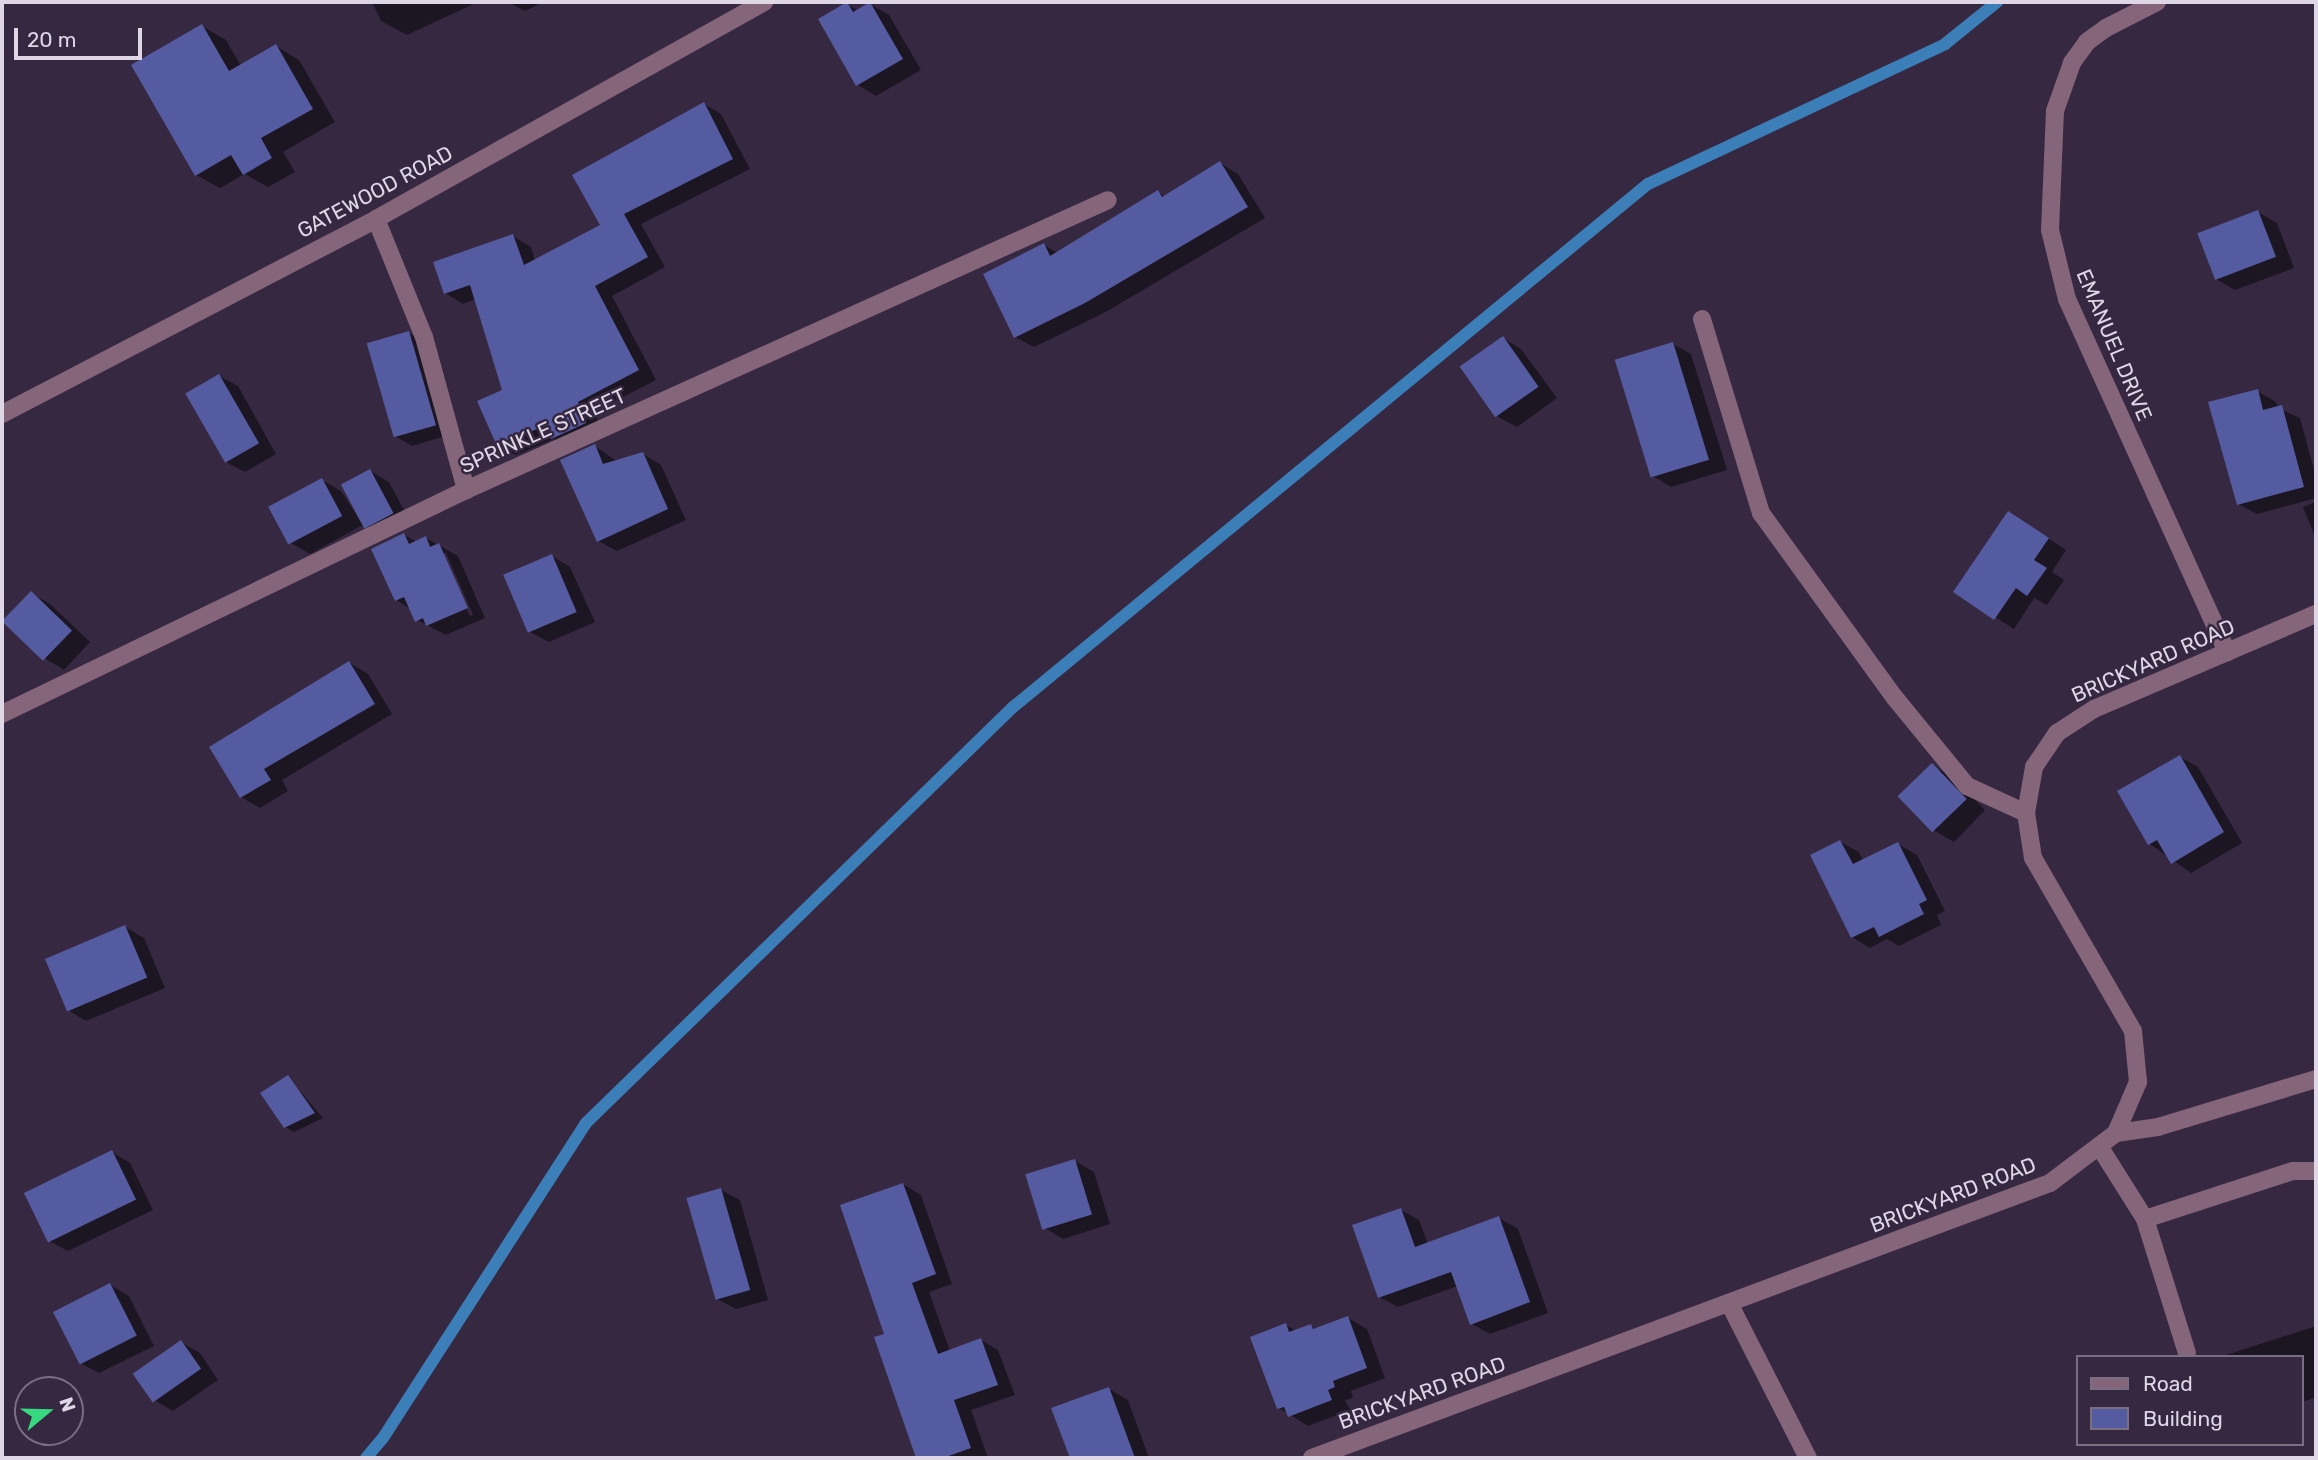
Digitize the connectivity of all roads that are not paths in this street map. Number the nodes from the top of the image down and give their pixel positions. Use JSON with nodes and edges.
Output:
{"nodes":[{"id":1,"x":765,"y":2,"type":"edge"},
{"id":2,"x":2157,"y":2,"type":"edge"},
{"id":3,"x":1108,"y":200,"type":"dead end"},
{"id":4,"x":376,"y":219,"type":"junction"},
{"id":5,"x":1702,"y":320,"type":"dead end"},
{"id":6,"x":2,"y":414,"type":"edge"},
{"id":7,"x":466,"y":490,"type":"junction"},
{"id":8,"x":2316,"y":614,"type":"edge"},
{"id":9,"x":2227,"y":652,"type":"junction"},
{"id":10,"x":2,"y":715,"type":"edge"},
{"id":11,"x":2026,"y":813,"type":"junction"},
{"id":12,"x":2316,"y":1079,"type":"edge"},
{"id":13,"x":2116,"y":1132,"type":"junction"},
{"id":14,"x":2099,"y":1146,"type":"junction"},
{"id":15,"x":2316,"y":1171,"type":"edge"},
{"id":16,"x":2144,"y":1220,"type":"junction"},
{"id":17,"x":1729,"y":1303,"type":"junction"},
{"id":18,"x":2187,"y":1353,"type":"dead end"},
{"id":19,"x":1312,"y":1458,"type":"edge"},
{"id":20,"x":1808,"y":1458,"type":"edge"}],
"edges":[{"from":1,"to":4,"type":"street","name":"GATEWOOD ROAD"},
{"from":2,"to":9,"type":"street","name":"EMANUEL DRIVE"},
{"from":3,"to":7,"type":"street","name":"SPRINKLE STREET"},
{"from":4,"to":6,"type":"street","name":"GATEWOOD ROAD"},
{"from":4,"to":7,"type":"street"},
{"from":5,"to":11,"type":"street"},
{"from":7,"to":10,"type":"street","name":"SPRINKLE STREET"},
{"from":8,"to":9,"type":"street","name":"BRICKYARD ROAD"},
{"from":9,"to":11,"type":"street","name":"BRICKYARD ROAD"},
{"from":11,"to":13,"type":"street","name":"BRICKYARD ROAD"},
{"from":12,"to":13,"type":"street"},
{"from":13,"to":14,"type":"street","name":"BRICKYARD ROAD"},
{"from":14,"to":16,"type":"street"},
{"from":14,"to":17,"type":"street","name":"BRICKYARD ROAD"},
{"from":15,"to":16,"type":"street"},
{"from":16,"to":18,"type":"street"},
{"from":17,"to":19,"type":"street","name":"BRICKYARD ROAD"},
{"from":17,"to":20,"type":"street"}]}
